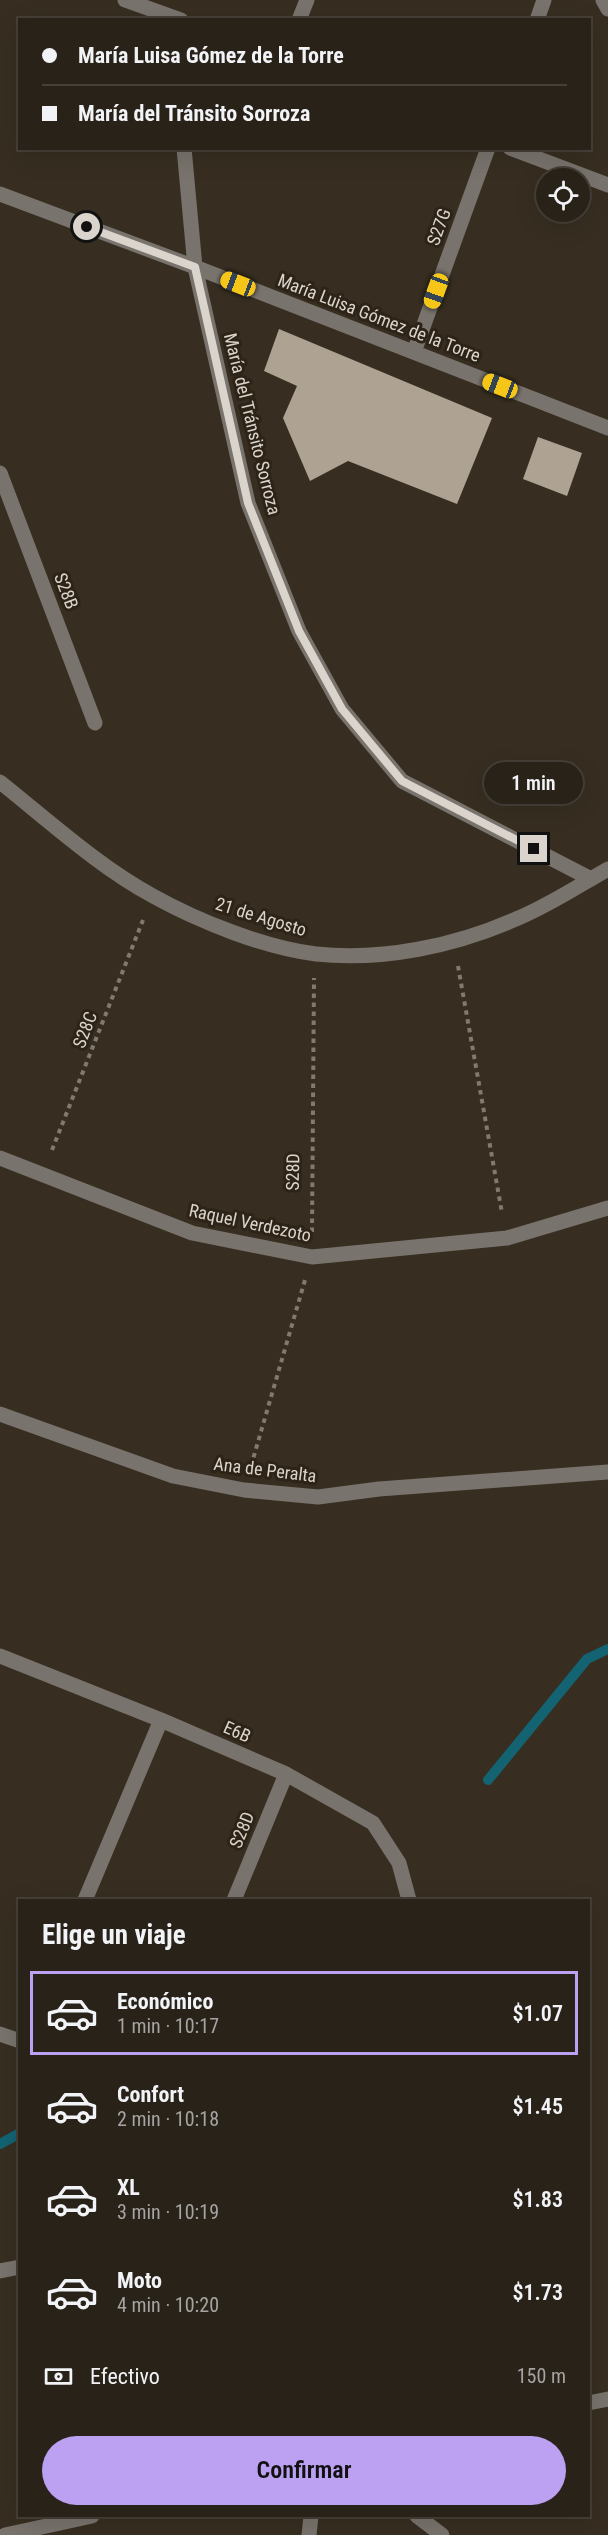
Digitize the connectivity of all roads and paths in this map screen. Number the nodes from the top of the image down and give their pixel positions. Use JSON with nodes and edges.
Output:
{"nodes":[{"id":1,"x":125,"y":0,"type":"edge"},
{"id":2,"x":171,"y":0,"type":"edge"},
{"id":3,"x":307,"y":0,"type":"edge"},
{"id":4,"x":544,"y":0,"type":"edge"},
{"id":5,"x":603,"y":0,"type":"edge"},
{"id":6,"x":608,"y":9,"type":"edge"},
{"id":7,"x":175,"y":18,"type":"edge"},
{"id":8,"x":299,"y":18,"type":"edge"},
{"id":9,"x":538,"y":18,"type":"edge"},
{"id":10,"x":184,"y":150,"type":"edge"},
{"id":11,"x":487,"y":150,"type":"edge"},
{"id":12,"x":515,"y":150,"type":"edge"},
{"id":13,"x":608,"y":185,"type":"edge"},
{"id":14,"x":0,"y":194,"type":"edge"},
{"id":15,"x":195,"y":267,"type":"junction"},
{"id":16,"x":414,"y":352,"type":"junction"},
{"id":17,"x":608,"y":428,"type":"edge"},
{"id":18,"x":0,"y":473,"type":"edge"},
{"id":19,"x":95,"y":723,"type":"dead end"},
{"id":20,"x":0,"y":782,"type":"edge"},
{"id":21,"x":608,"y":869,"type":"edge"},
{"id":22,"x":591,"y":879,"type":"junction"},
{"id":23,"x":153,"y":896,"type":"junction"},
{"id":24,"x":454,"y":942,"type":"junction"},
{"id":25,"x":315,"y":954,"type":"junction"},
{"id":26,"x":0,"y":1158,"type":"edge"},
{"id":27,"x":43,"y":1173,"type":"junction"},
{"id":28,"x":608,"y":1208,"type":"edge"},
{"id":29,"x":507,"y":1238,"type":"junction"},
{"id":30,"x":312,"y":1257,"type":"junction"},
{"id":31,"x":0,"y":1413,"type":"edge"},
{"id":32,"x":608,"y":1472,"type":"edge"},
{"id":33,"x":244,"y":1490,"type":"junction"},
{"id":34,"x":0,"y":1656,"type":"edge"},
{"id":35,"x":161,"y":1720,"type":"junction"},
{"id":36,"x":286,"y":1774,"type":"junction"},
{"id":37,"x":85,"y":1899,"type":"edge"},
{"id":38,"x":234,"y":1899,"type":"edge"},
{"id":39,"x":409,"y":1899,"type":"edge"},
{"id":40,"x":0,"y":2034,"type":"edge"},
{"id":41,"x":18,"y":2040,"type":"edge"},
{"id":42,"x":18,"y":2267,"type":"edge"},
{"id":43,"x":0,"y":2271,"type":"edge"},
{"id":44,"x":608,"y":2399,"type":"edge"},
{"id":45,"x":590,"y":2403,"type":"edge"},
{"id":46,"x":87,"y":2517,"type":"edge"},
{"id":47,"x":311,"y":2517,"type":"edge"},
{"id":48,"x":418,"y":2517,"type":"edge"},
{"id":49,"x":5,"y":2535,"type":"edge"},
{"id":50,"x":309,"y":2535,"type":"edge"},
{"id":51,"x":442,"y":2535,"type":"edge"}],
"edges":[{"from":1,"to":7,"type":"street"},
{"from":2,"to":7,"type":"street"},
{"from":3,"to":8,"type":"street"},
{"from":4,"to":9,"type":"street"},
{"from":5,"to":6,"type":"street"},
{"from":10,"to":15,"type":"street","name":"María del Tránsito Sorroza"},
{"from":11,"to":16,"type":"street","name":"S27G"},
{"from":12,"to":13,"type":"street"},
{"from":14,"to":15,"type":"street","name":"María Luisa Gómez de la Torre"},
{"from":15,"to":16,"type":"street","name":"María Luisa Gómez de la Torre"},
{"from":15,"to":22,"type":"street","name":"María del Tránsito Sorroza"},
{"from":16,"to":17,"type":"street","name":"María Luisa Gómez de la Torre"},
{"from":18,"to":19,"type":"street","name":"S28B"},
{"from":20,"to":23,"type":"street","name":"21 de Agosto"},
{"from":21,"to":22,"type":"street","name":"21 de Agosto"},
{"from":22,"to":24,"type":"street","name":"21 de Agosto"},
{"from":23,"to":25,"type":"street","name":"21 de Agosto"},
{"from":23,"to":27,"type":"path","name":"S28C"},
{"from":24,"to":25,"type":"street","name":"21 de Agosto"},
{"from":24,"to":29,"type":"path"},
{"from":25,"to":30,"type":"path","name":"S28D"},
{"from":26,"to":27,"type":"street","name":"Raquel Verdezoto"},
{"from":27,"to":30,"type":"street","name":"Raquel Verdezoto"},
{"from":28,"to":29,"type":"street","name":"Raquel Verdezoto"},
{"from":29,"to":30,"type":"street","name":"Raquel Verdezoto"},
{"from":30,"to":33,"type":"path","name":"S28D"},
{"from":31,"to":33,"type":"street","name":"Ana de Peralta"},
{"from":32,"to":33,"type":"street","name":"Ana de Peralta"},
{"from":34,"to":35,"type":"street","name":"E6B"},
{"from":35,"to":36,"type":"street","name":"E6B"},
{"from":35,"to":37,"type":"street"},
{"from":36,"to":38,"type":"street","name":"S28D"},
{"from":36,"to":39,"type":"street","name":"E6B"},
{"from":40,"to":41,"type":"street"},
{"from":42,"to":43,"type":"street"},
{"from":44,"to":45,"type":"street"},
{"from":46,"to":49,"type":"street"},
{"from":47,"to":50,"type":"street"},
{"from":48,"to":51,"type":"street"}]}
